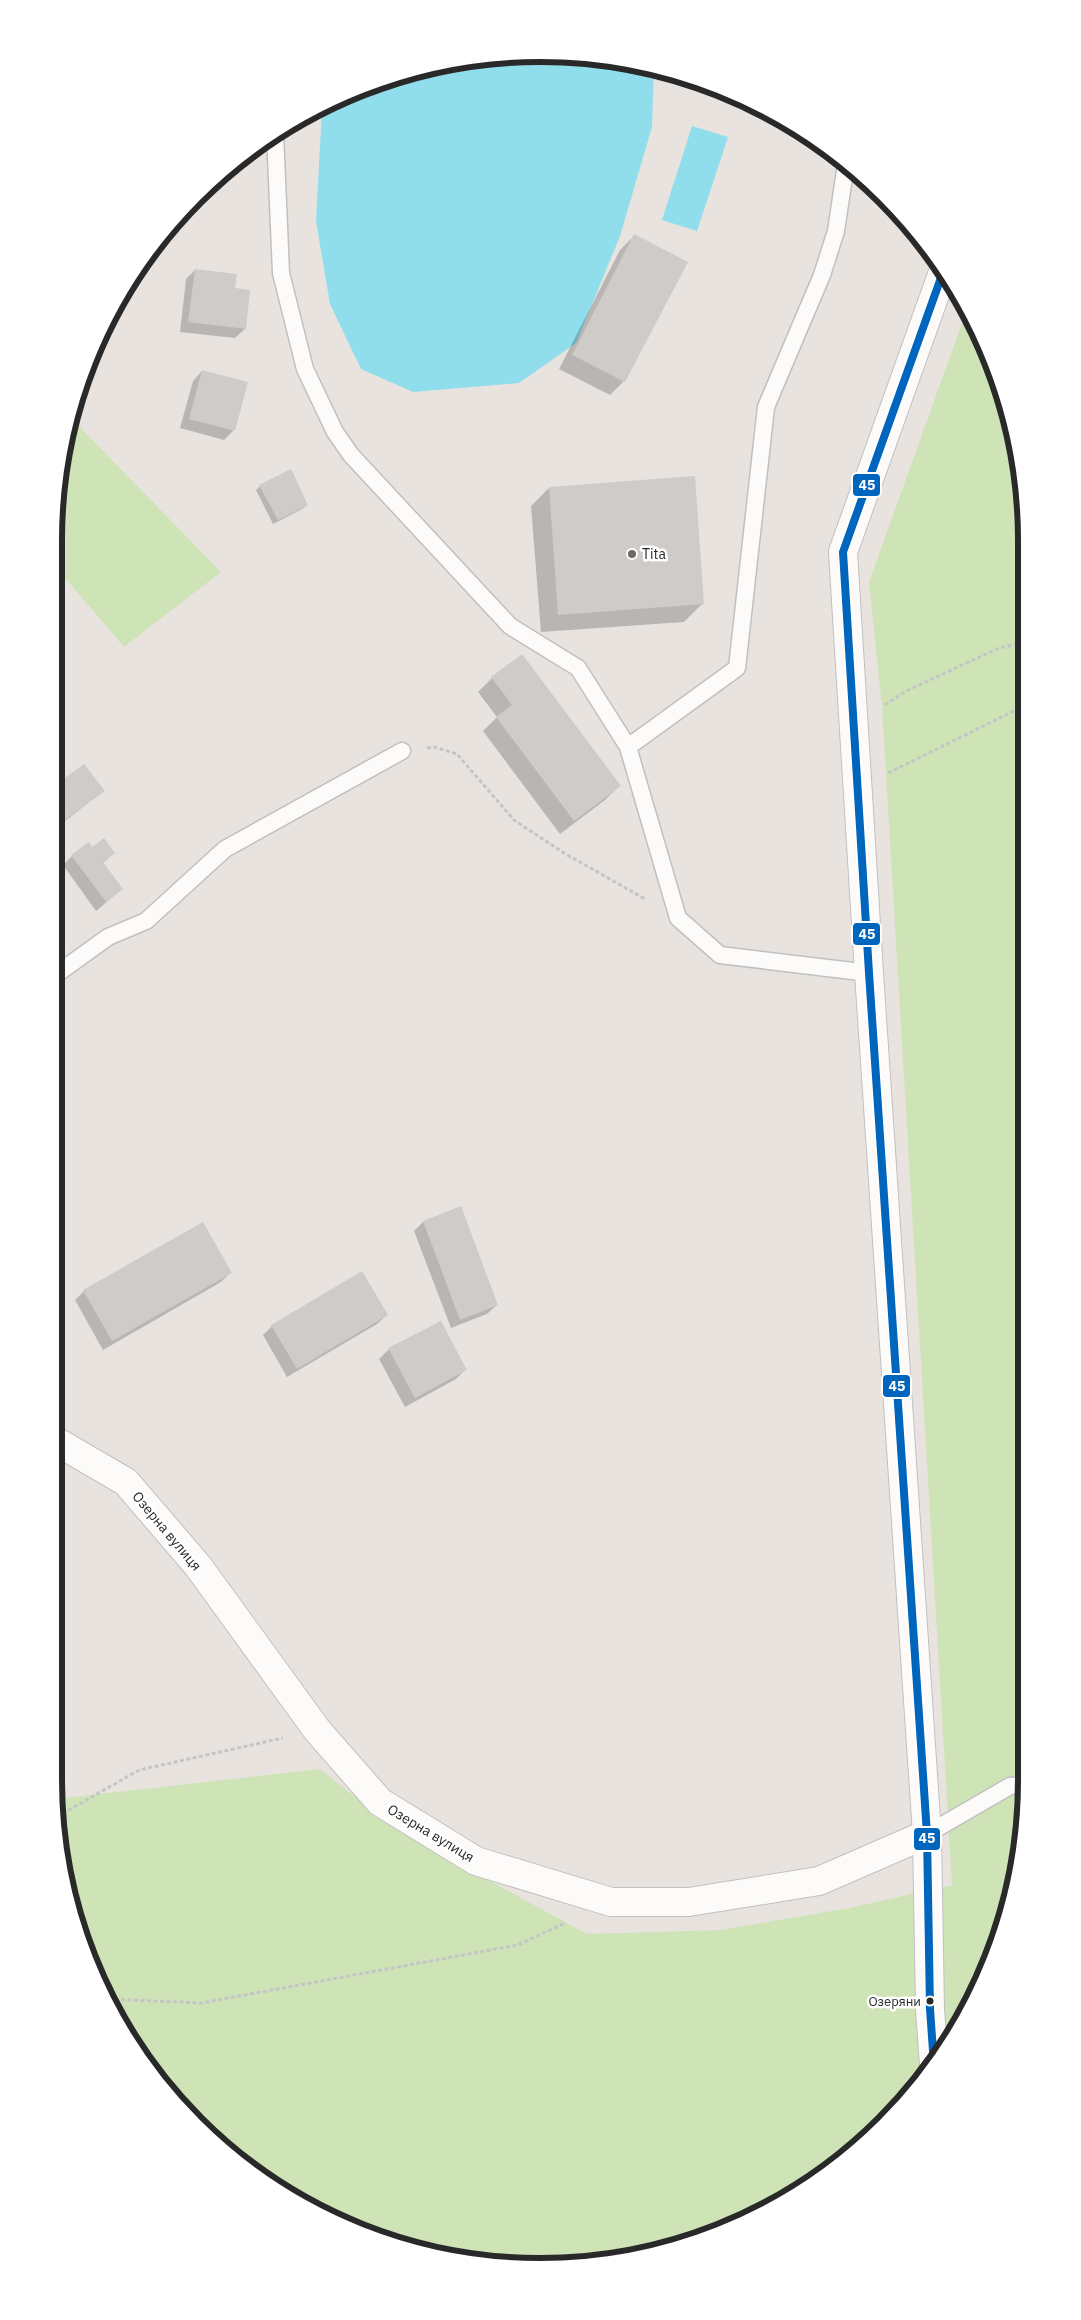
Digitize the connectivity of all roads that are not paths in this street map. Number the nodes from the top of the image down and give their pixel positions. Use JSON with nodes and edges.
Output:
{"nodes":[{"id":1,"x":275,"y":143,"type":"edge"},
{"id":2,"x":845,"y":172,"type":"edge"},
{"id":3,"x":940,"y":279,"type":"edge"},
{"id":4,"x":628,"y":747,"type":"junction"},
{"id":5,"x":402,"y":751,"type":"road end"},
{"id":6,"x":62,"y":970,"type":"edge"},
{"id":7,"x":869,"y":974,"type":"junction"},
{"id":8,"x":62,"y":1445,"type":"edge"},
{"id":9,"x":1018,"y":1786,"type":"edge"},
{"id":10,"x":927,"y":1834,"type":"junction"},
{"id":11,"x":933,"y":2052,"type":"edge"}],
"edges":[{"from":1,"to":4,"type":"lane"},
{"from":2,"to":4,"type":"lane"},
{"from":3,"to":7,"type":"street"},
{"from":4,"to":7,"type":"lane"},
{"from":5,"to":6,"type":"lane"},
{"from":7,"to":10,"type":"street"},
{"from":8,"to":10,"type":"street","name":"Озерна вулиця"},
{"from":9,"to":10,"type":"lane"},
{"from":10,"to":11,"type":"street"}]}
